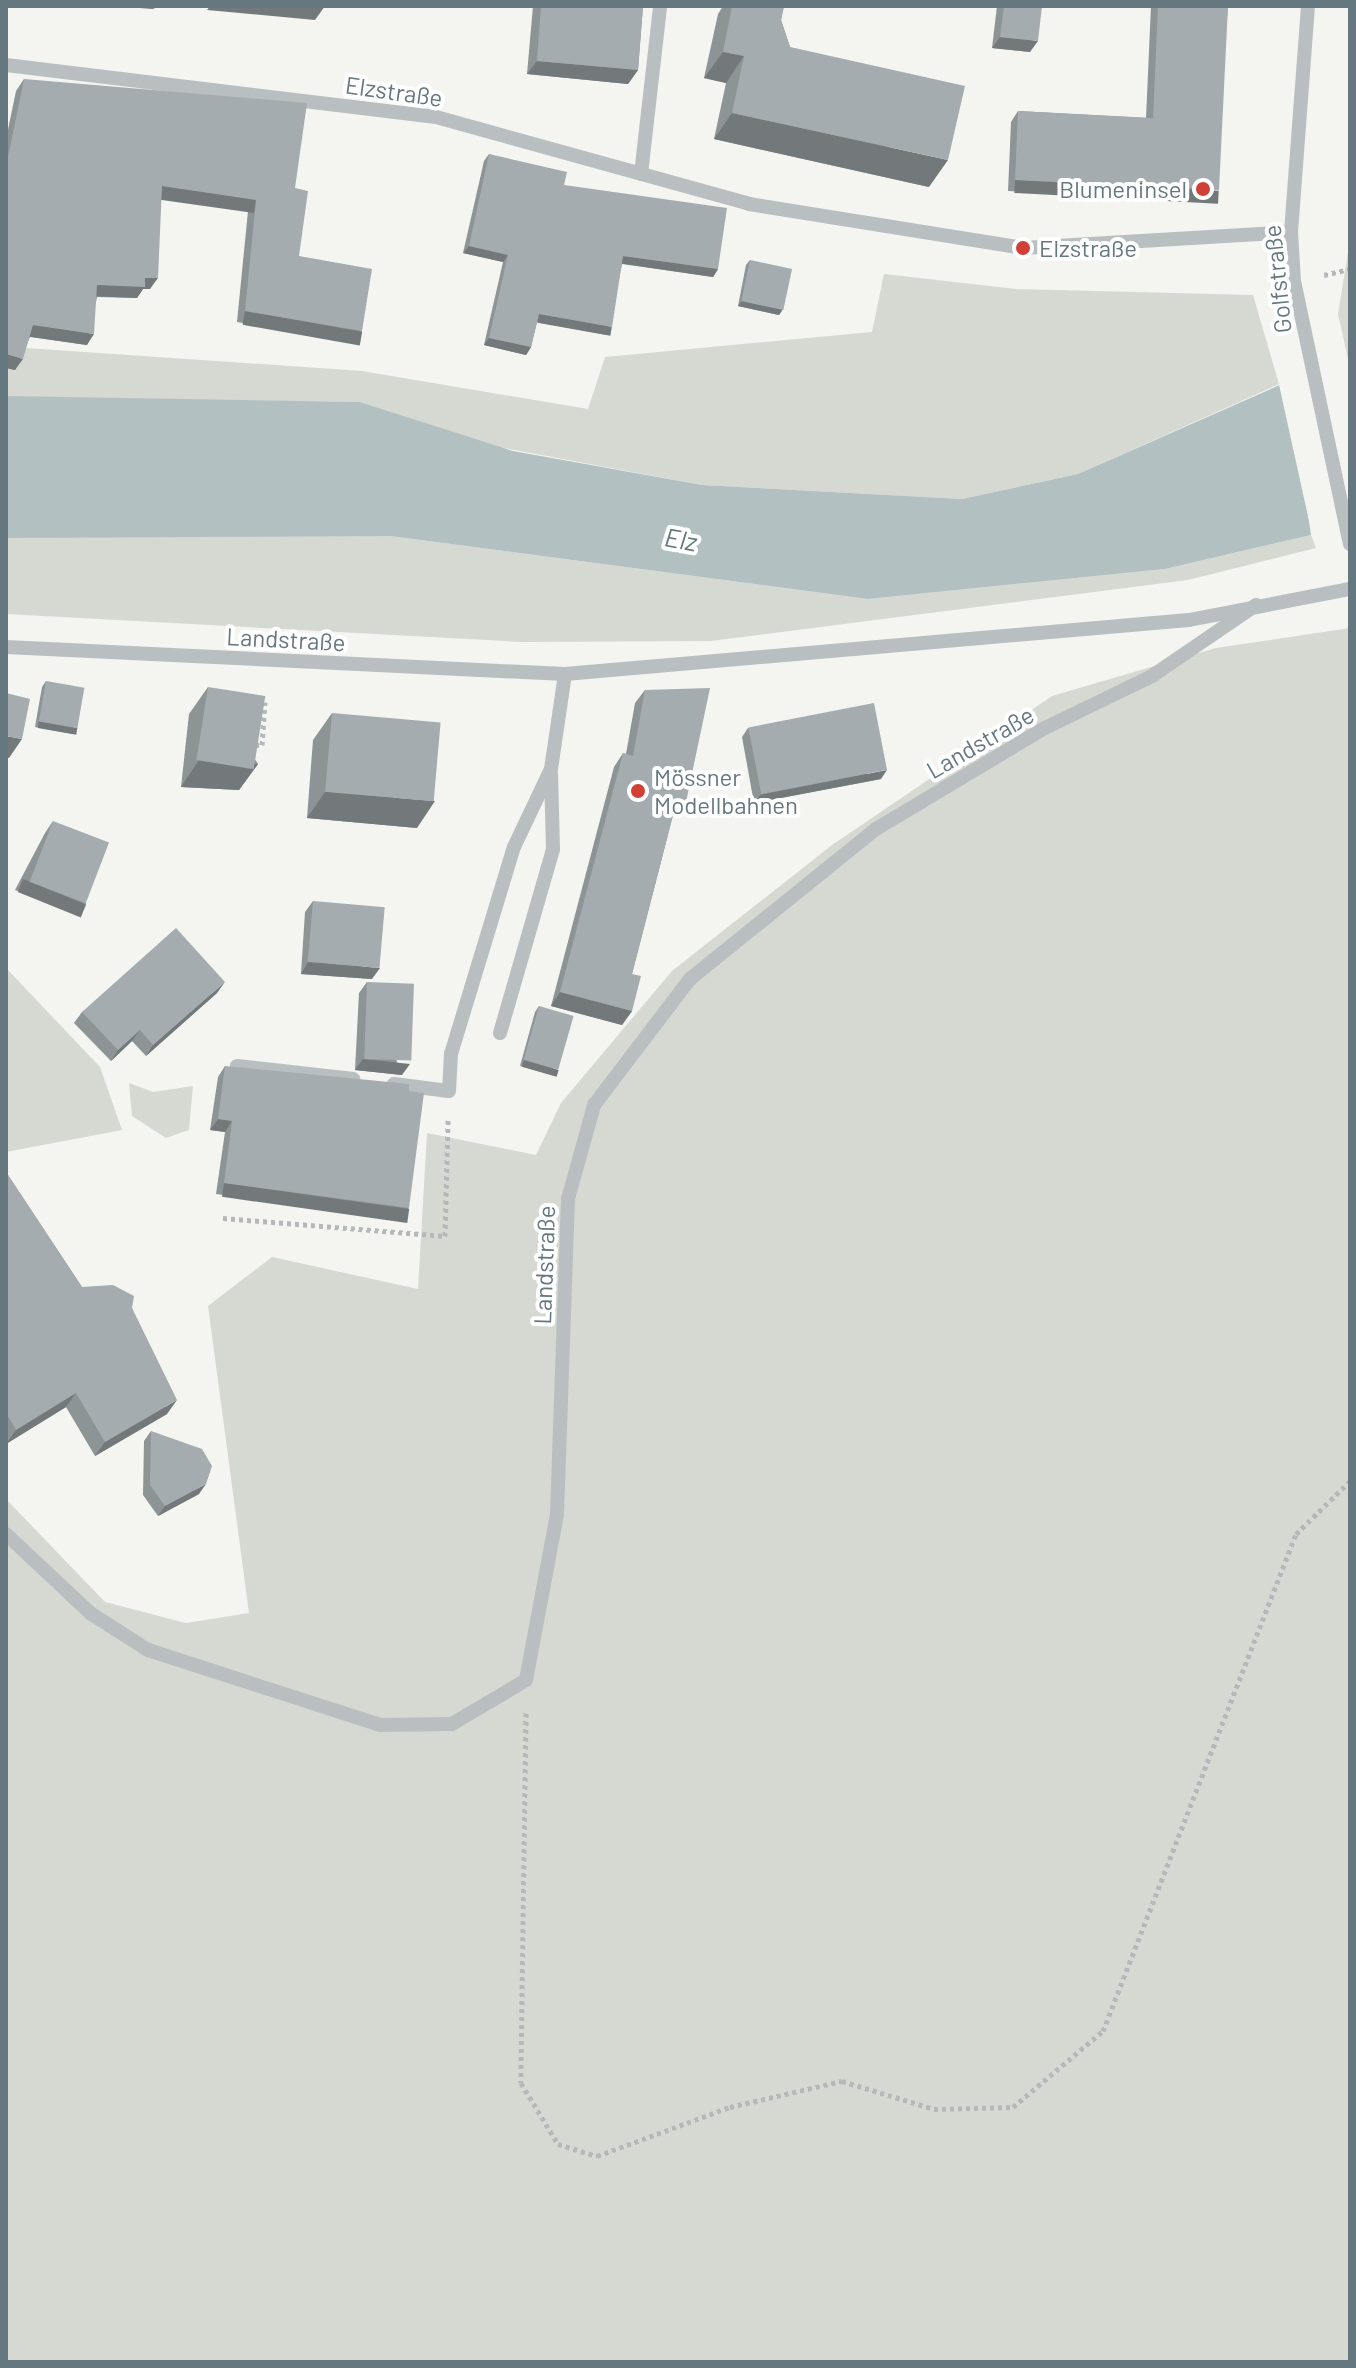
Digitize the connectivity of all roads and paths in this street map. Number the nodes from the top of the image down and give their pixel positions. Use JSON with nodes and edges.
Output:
{"nodes":[{"id":1,"x":660,"y":6,"type":"edge"},
{"id":2,"x":1308,"y":6,"type":"edge"},
{"id":3,"x":6,"y":65,"type":"edge"},
{"id":4,"x":641,"y":174,"type":"junction"},
{"id":5,"x":1291,"y":232,"type":"junction"},
{"id":6,"x":1350,"y":542,"type":"edge"},
{"id":7,"x":1350,"y":589,"type":"edge"},
{"id":8,"x":1256,"y":605,"type":"junction"},
{"id":9,"x":6,"y":647,"type":"edge"},
{"id":10,"x":565,"y":674,"type":"junction"},
{"id":11,"x":265,"y":689,"type":"dead end"},
{"id":12,"x":247,"y":744,"type":"edge"},
{"id":13,"x":551,"y":769,"type":"junction"},
{"id":14,"x":500,"y":1033,"type":"dead end"},
{"id":15,"x":237,"y":1066,"type":"edge"},
{"id":16,"x":449,"y":1091,"type":"junction"},
{"id":17,"x":223,"y":1218,"type":"dead end"},
{"id":18,"x":1350,"y":1481,"type":"edge"},
{"id":19,"x":6,"y":1534,"type":"edge"},
{"id":20,"x":526,"y":1680,"type":"junction"}],
"edges":[{"from":1,"to":4,"type":"street"},
{"from":2,"to":5,"type":"street","name":"Golfstraße"},
{"from":3,"to":4,"type":"street","name":"Elzstraße"},
{"from":4,"to":5,"type":"street","name":"Elzstraße"},
{"from":5,"to":6,"type":"street","name":"Golfstraße"},
{"from":7,"to":8,"type":"street","name":"Landstraße"},
{"from":8,"to":10,"type":"street","name":"Landstraße"},
{"from":8,"to":20,"type":"street","name":"Landstraße"},
{"from":9,"to":10,"type":"street","name":"Landstraße"},
{"from":10,"to":13,"type":"street"},
{"from":11,"to":12,"type":"path"},
{"from":13,"to":14,"type":"street"},
{"from":13,"to":16,"type":"street"},
{"from":15,"to":16,"type":"street"},
{"from":16,"to":17,"type":"path"},
{"from":18,"to":20,"type":"path"},
{"from":19,"to":20,"type":"street"}]}
